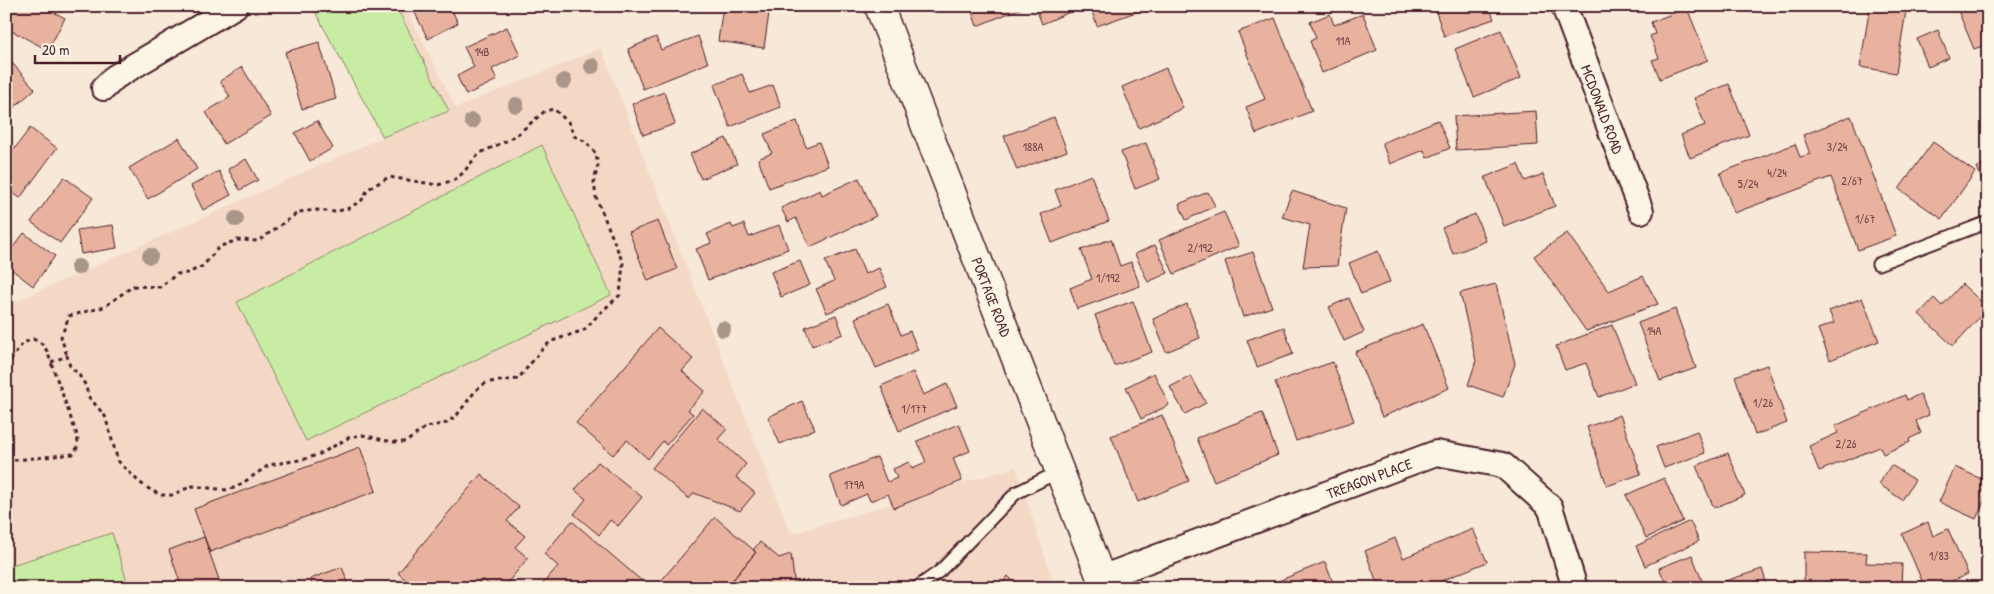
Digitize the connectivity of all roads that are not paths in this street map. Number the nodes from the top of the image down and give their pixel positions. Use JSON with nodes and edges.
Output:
{"nodes":[{"id":1,"x":879,"y":6,"type":"edge"},
{"id":2,"x":1564,"y":6,"type":"edge"},
{"id":3,"x":221,"y":9,"type":"edge"},
{"id":4,"x":104,"y":88,"type":"dead end"},
{"id":5,"x":1641,"y":211,"type":"dead end"},
{"id":6,"x":1988,"y":222,"type":"edge"},
{"id":7,"x":1878,"y":264,"type":"dead end"},
{"id":8,"x":1060,"y":471,"type":"junction"},
{"id":9,"x":1103,"y":583,"type":"edge"},
{"id":10,"x":916,"y":588,"type":"edge"},
{"id":11,"x":1576,"y":588,"type":"edge"}],
"edges":[{"from":1,"to":8,"type":"main road","name":"PORTAGE ROAD"},
{"from":2,"to":5,"type":"street","name":"MCDONALD ROAD"},
{"from":3,"to":4,"type":"street"},
{"from":6,"to":7,"type":"lane"},
{"from":8,"to":9,"type":"main road","name":"PORTAGE ROAD"},
{"from":8,"to":10,"type":"lane"},
{"from":9,"to":11,"type":"street","name":"TREAGON PLACE"}]}
